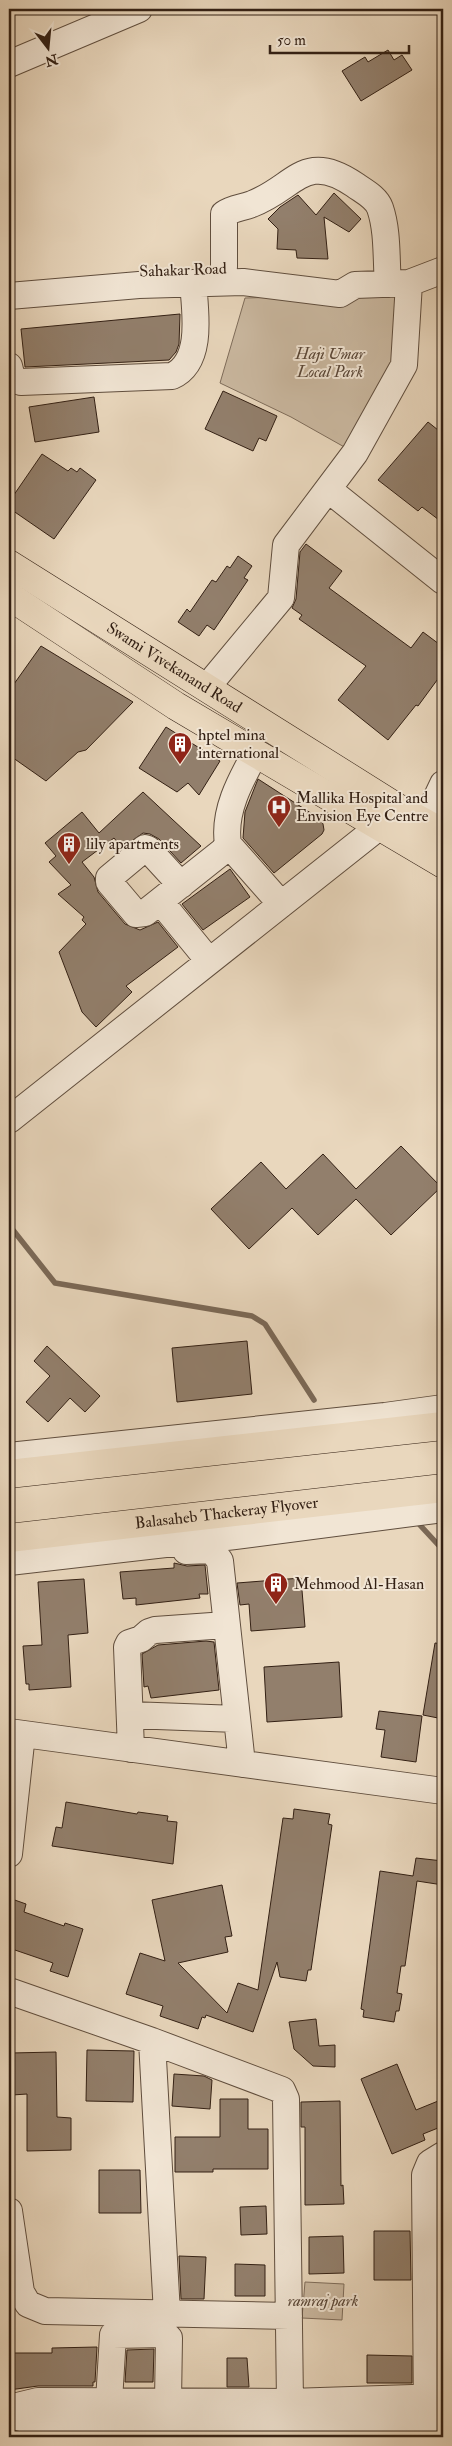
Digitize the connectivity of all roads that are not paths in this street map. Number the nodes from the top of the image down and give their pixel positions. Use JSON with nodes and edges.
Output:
{"nodes":[{"id":1,"x":139,"y":9,"type":"edge"},
{"id":2,"x":9,"y":64,"type":"edge"},
{"id":3,"x":224,"y":267,"type":"junction"},
{"id":4,"x":443,"y":270,"type":"edge"},
{"id":5,"x":139,"y":278,"type":"junction"},
{"id":6,"x":9,"y":281,"type":"edge"},
{"id":7,"x":193,"y":283,"type":"junction"},
{"id":8,"x":399,"y":283,"type":"junction"},
{"id":9,"x":355,"y":285,"type":"junction"},
{"id":10,"x":9,"y":296,"type":"edge"},
{"id":11,"x":9,"y":366,"type":"edge"},
{"id":12,"x":329,"y":490,"type":"junction"},
{"id":13,"x":9,"y":564,"type":"edge"},
{"id":14,"x":443,"y":581,"type":"edge"},
{"id":15,"x":9,"y":596,"type":"edge"},
{"id":16,"x":207,"y":687,"type":"junction"},
{"id":17,"x":256,"y":754,"type":"junction"},
{"id":18,"x":443,"y":784,"type":"edge"},
{"id":19,"x":389,"y":817,"type":"junction"},
{"id":20,"x":427,"y":834,"type":"edge"},
{"id":21,"x":228,"y":844,"type":"junction"},
{"id":22,"x":443,"y":864,"type":"edge"},
{"id":23,"x":181,"y":884,"type":"junction"},
{"id":24,"x":160,"y":901,"type":"junction"},
{"id":25,"x":281,"y":904,"type":"junction"},
{"id":26,"x":209,"y":961,"type":"junction"},
{"id":27,"x":9,"y":1120,"type":"edge"},
{"id":28,"x":443,"y":1408,"type":"edge"},
{"id":29,"x":443,"y":1426,"type":"edge"},
{"id":30,"x":9,"y":1456,"type":"edge"},
{"id":31,"x":9,"y":1474,"type":"edge"},
{"id":32,"x":443,"y":1488,"type":"edge"},
{"id":33,"x":443,"y":1509,"type":"edge"},
{"id":34,"x":9,"y":1538,"type":"edge"},
{"id":35,"x":118,"y":1560,"type":"dead end"},
{"id":36,"x":9,"y":1562,"type":"edge"},
{"id":37,"x":226,"y":1625,"type":"junction"},
{"id":38,"x":130,"y":1715,"type":"junction"},
{"id":39,"x":237,"y":1719,"type":"junction"},
{"id":40,"x":16,"y":1733,"type":"edge"},
{"id":41,"x":131,"y":1749,"type":"junction"},
{"id":42,"x":242,"y":1764,"type":"junction"},
{"id":43,"x":443,"y":1791,"type":"edge"},
{"id":44,"x":12,"y":1795,"type":"edge"},
{"id":45,"x":9,"y":1854,"type":"edge"},
{"id":46,"x":9,"y":1991,"type":"edge"},
{"id":47,"x":152,"y":2041,"type":"junction"},
{"id":48,"x":443,"y":2155,"type":"edge"},
{"id":49,"x":9,"y":2211,"type":"edge"},
{"id":50,"x":167,"y":2314,"type":"junction"},
{"id":51,"x":289,"y":2316,"type":"junction"},
{"id":52,"x":168,"y":2401,"type":"junction"},
{"id":53,"x":290,"y":2402,"type":"junction"},
{"id":54,"x":9,"y":2408,"type":"edge"},
{"id":55,"x":435,"y":2409,"type":"edge"},
{"id":56,"x":9,"y":2415,"type":"edge"},
{"id":57,"x":116,"y":2415,"type":"edge"}],
"edges":[{"from":1,"to":2,"type":"street"},
{"from":3,"to":5,"type":"street","name":"Sahakar Road"},
{"from":3,"to":8,"type":"street"},
{"from":3,"to":9,"type":"street","name":"Sahakar Road"},
{"from":4,"to":8,"type":"street","name":"Sahakar Road"},
{"from":5,"to":6,"type":"street","name":"Sahakar Road"},
{"from":5,"to":7,"type":"street","name":"Sahakar Road"},
{"from":5,"to":10,"type":"street","name":"Sahakar Road"},
{"from":7,"to":9,"type":"street","name":"Sahakar Road"},
{"from":7,"to":11,"type":"street"},
{"from":8,"to":9,"type":"street","name":"Sahakar Road"},
{"from":8,"to":12,"type":"street"},
{"from":12,"to":14,"type":"street"},
{"from":12,"to":16,"type":"street"},
{"from":13,"to":16,"type":"main road","name":"Swami Vivekanand Road"},
{"from":15,"to":17,"type":"main road","name":"Swami Vivekanand Road"},
{"from":16,"to":19,"type":"main road","name":"Swami Vivekanand Road"},
{"from":17,"to":19,"type":"main road","name":"Swami Vivekanand Road"},
{"from":17,"to":21,"type":"street"},
{"from":18,"to":20,"type":"street"},
{"from":19,"to":20,"type":"main road","name":"Swami Vivekanand Road"},
{"from":19,"to":25,"type":"street"},
{"from":20,"to":22,"type":"main road","name":"Swami Vivekanand Road"},
{"from":21,"to":23,"type":"street"},
{"from":21,"to":25,"type":"street"},
{"from":23,"to":24,"type":"street"},
{"from":23,"to":24,"type":"street"},
{"from":24,"to":26,"type":"street"},
{"from":25,"to":26,"type":"street"},
{"from":26,"to":27,"type":"street"},
{"from":28,"to":30,"type":"street"},
{"from":29,"to":31,"type":"main road"},
{"from":32,"to":34,"type":"main road","name":"Balasaheb Thackeray Flyover"},
{"from":33,"to":36,"type":"street"},
{"from":35,"to":37,"type":"street"},
{"from":37,"to":38,"type":"street"},
{"from":37,"to":39,"type":"street"},
{"from":38,"to":39,"type":"street"},
{"from":38,"to":41,"type":"street"},
{"from":39,"to":42,"type":"street"},
{"from":40,"to":41,"type":"street"},
{"from":40,"to":44,"type":"street"},
{"from":41,"to":42,"type":"street"},
{"from":42,"to":43,"type":"street"},
{"from":44,"to":45,"type":"street"},
{"from":46,"to":47,"type":"street"},
{"from":47,"to":50,"type":"street"},
{"from":47,"to":51,"type":"street"},
{"from":48,"to":55,"type":"street"},
{"from":49,"to":50,"type":"street"},
{"from":50,"to":51,"type":"street"},
{"from":51,"to":53,"type":"street"},
{"from":52,"to":53,"type":"street"},
{"from":52,"to":57,"type":"street"},
{"from":52,"to":57,"type":"street"},
{"from":53,"to":55,"type":"street"},
{"from":54,"to":57,"type":"street"},
{"from":55,"to":57,"type":"street"},
{"from":56,"to":57,"type":"street"}]}
